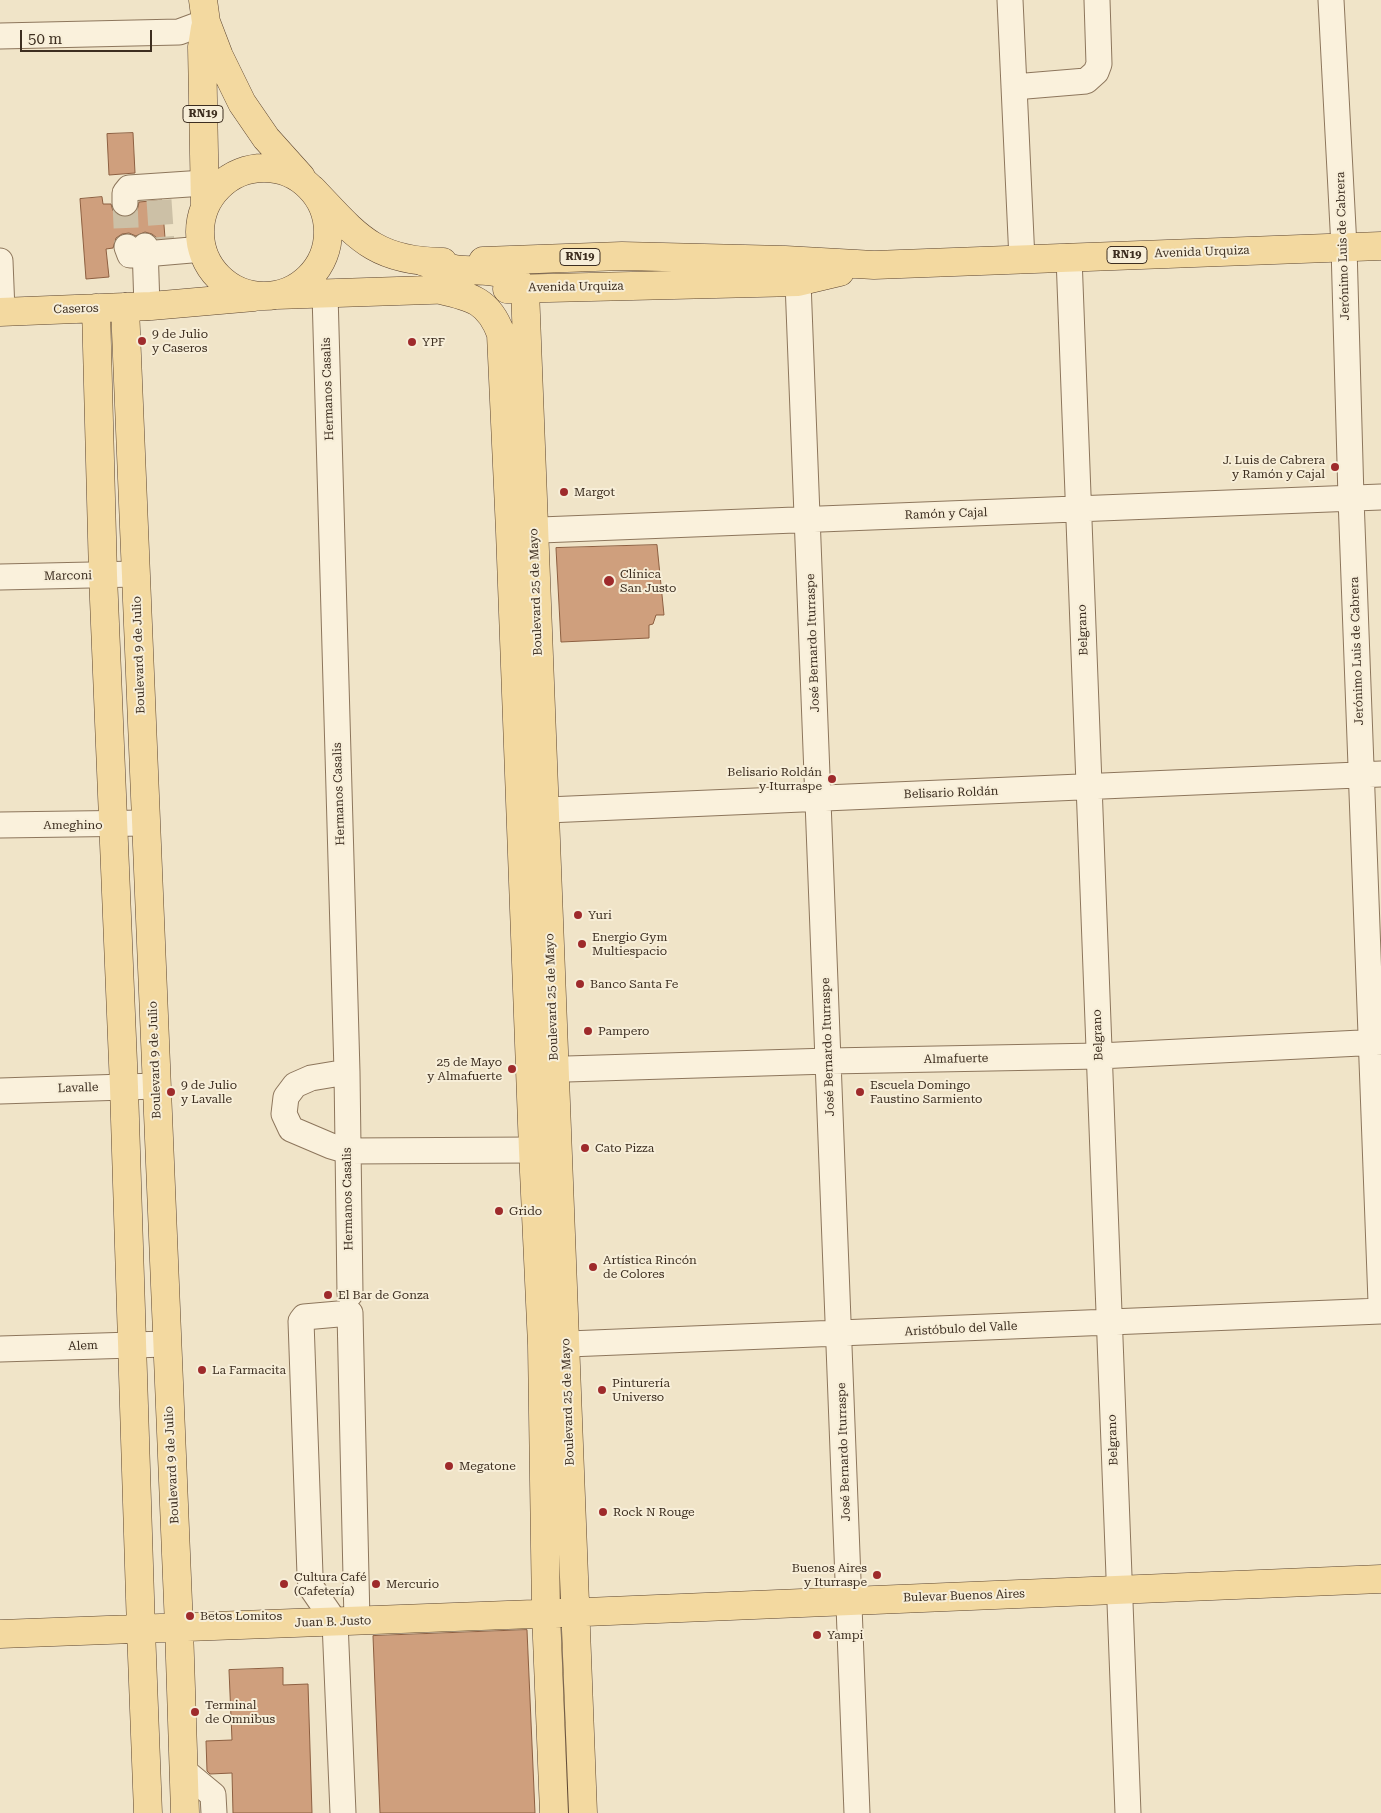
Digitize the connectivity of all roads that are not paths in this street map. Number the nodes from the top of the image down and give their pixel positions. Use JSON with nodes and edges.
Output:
{"nodes":[{"id":1,"x":1010,"y":0,"type":"edge"},
{"id":2,"x":1097,"y":0,"type":"edge"},
{"id":3,"x":1331,"y":0,"type":"edge"},
{"id":4,"x":204,"y":11,"type":"edge"},
{"id":5,"x":0,"y":36,"type":"edge"},
{"id":6,"x":1014,"y":87,"type":"junction"},
{"id":7,"x":308,"y":186,"type":"junction"},
{"id":8,"x":205,"y":194,"type":"junction"},
{"id":9,"x":146,"y":196,"type":"dead end"},
{"id":10,"x":1381,"y":246,"type":"edge"},
{"id":11,"x":1344,"y":247,"type":"junction"},
{"id":12,"x":203,"y":252,"type":"junction"},
{"id":13,"x":1069,"y":257,"type":"junction"},
{"id":14,"x":1022,"y":260,"type":"junction"},
{"id":15,"x":0,"y":261,"type":"edge"},
{"id":16,"x":424,"y":262,"type":"junction"},
{"id":17,"x":874,"y":265,"type":"junction"},
{"id":18,"x":798,"y":282,"type":"junction"},
{"id":19,"x":525,"y":289,"type":"junction"},
{"id":20,"x":441,"y":290,"type":"junction"},
{"id":21,"x":325,"y":294,"type":"junction"},
{"id":22,"x":270,"y":295,"type":"junction"},
{"id":23,"x":141,"y":307,"type":"junction"},
{"id":24,"x":96,"y":308,"type":"junction"},
{"id":25,"x":1,"y":312,"type":"edge"},
{"id":26,"x":1381,"y":497,"type":"edge"},
{"id":27,"x":1351,"y":498,"type":"junction"},
{"id":28,"x":1078,"y":509,"type":"junction"},
{"id":29,"x":808,"y":520,"type":"junction"},
{"id":30,"x":522,"y":531,"type":"junction"},
{"id":31,"x":136,"y":574,"type":"junction"},
{"id":32,"x":103,"y":575,"type":"junction"},
{"id":33,"x":0,"y":577,"type":"edge"},
{"id":34,"x":1371,"y":775,"type":"edge"},
{"id":35,"x":1088,"y":787,"type":"junction"},
{"id":36,"x":819,"y":798,"type":"junction"},
{"id":37,"x":533,"y":810,"type":"junction"},
{"id":38,"x":146,"y":823,"type":"junction"},
{"id":39,"x":114,"y":824,"type":"junction"},
{"id":40,"x":0,"y":825,"type":"edge"},
{"id":41,"x":1377,"y":1043,"type":"edge"},
{"id":42,"x":1098,"y":1056,"type":"junction"},
{"id":43,"x":829,"y":1061,"type":"junction"},
{"id":44,"x":543,"y":1069,"type":"junction"},
{"id":45,"x":347,"y":1072,"type":"junction"},
{"id":46,"x":156,"y":1086,"type":"junction"},
{"id":47,"x":124,"y":1087,"type":"junction"},
{"id":48,"x":0,"y":1091,"type":"edge"},
{"id":49,"x":533,"y":1150,"type":"junction"},
{"id":50,"x":348,"y":1151,"type":"junction"},
{"id":51,"x":1381,"y":1302,"type":"edge"},
{"id":52,"x":350,"y":1304,"type":"junction"},
{"id":53,"x":1381,"y":1311,"type":"edge"},
{"id":54,"x":1109,"y":1322,"type":"junction"},
{"id":55,"x":839,"y":1334,"type":"junction"},
{"id":56,"x":133,"y":1344,"type":"junction"},
{"id":57,"x":166,"y":1344,"type":"junction"},
{"id":58,"x":554,"y":1346,"type":"junction"},
{"id":59,"x":0,"y":1349,"type":"edge"},
{"id":60,"x":1381,"y":1578,"type":"edge"},
{"id":61,"x":1119,"y":1589,"type":"junction"},
{"id":62,"x":849,"y":1601,"type":"junction"},
{"id":63,"x":576,"y":1612,"type":"junction"},
{"id":64,"x":546,"y":1613,"type":"junction"},
{"id":65,"x":346,"y":1621,"type":"junction"},
{"id":66,"x":179,"y":1627,"type":"junction"},
{"id":67,"x":141,"y":1629,"type":"junction"},
{"id":68,"x":0,"y":1634,"type":"edge"},
{"id":69,"x":184,"y":1771,"type":"junction"},
{"id":70,"x":554,"y":1800,"type":"edge"},
{"id":71,"x":583,"y":1800,"type":"edge"},
{"id":72,"x":148,"y":1813,"type":"edge"},
{"id":73,"x":185,"y":1813,"type":"edge"},
{"id":74,"x":214,"y":1813,"type":"edge"},
{"id":75,"x":343,"y":1813,"type":"edge"},
{"id":76,"x":857,"y":1813,"type":"edge"},
{"id":77,"x":1128,"y":1813,"type":"edge"}],
"edges":[{"from":1,"to":6,"type":"street"},
{"from":2,"to":6,"type":"street"},
{"from":3,"to":11,"type":"street","name":"Jerónimo Luis de Cabrera"},
{"from":4,"to":5,"type":"street"},
{"from":4,"to":7,"type":"main road","number":"RN19"},
{"from":4,"to":8,"type":"main road","number":"RN19"},
{"from":6,"to":14,"type":"street"},
{"from":7,"to":8,"type":"main road","number":"RN19"},
{"from":7,"to":16,"type":"main road","name":"Avenida Urquiza","number":"RN19"},
{"from":7,"to":22,"type":"main road","number":"RN19"},
{"from":8,"to":9,"type":"street"},
{"from":8,"to":12,"type":"main road","number":"RN19"},
{"from":10,"to":11,"type":"main road","name":"Avenida Urquiza","number":"RN19"},
{"from":11,"to":13,"type":"main road","name":"Avenida Urquiza","number":"RN19"},
{"from":11,"to":27,"type":"street","name":"Jerónimo Luis de Cabrera"},
{"from":12,"to":22,"type":"main road","number":"RN19"},
{"from":12,"to":23,"type":"main road","name":"Caseros"},
{"from":12,"to":23,"type":"street"},
{"from":13,"to":14,"type":"main road","name":"Avenida Urquiza","number":"RN19"},
{"from":13,"to":28,"type":"street","name":"Belgrano"},
{"from":14,"to":17,"type":"main road","name":"Avenida Urquiza","number":"RN19"},
{"from":15,"to":25,"type":"street"},
{"from":16,"to":17,"type":"main road","name":"Avenida Urquiza","number":"RN19"},
{"from":16,"to":19,"type":"main road"},
{"from":17,"to":18,"type":"main road","name":"Avenida Urquiza","number":"RN19"},
{"from":18,"to":19,"type":"main road","name":"Avenida Urquiza","number":"RN19"},
{"from":18,"to":29,"type":"street","name":"José Bernardo Iturraspe"},
{"from":19,"to":20,"type":"main road","name":"Avenida Urquiza","number":"RN19"},
{"from":19,"to":30,"type":"main road","name":"Boulevard 25 de Mayo"},
{"from":20,"to":21,"type":"main road","name":"Avenida Urquiza","number":"RN19"},
{"from":20,"to":30,"type":"main road","name":"Boulevard 25 de Mayo"},
{"from":21,"to":22,"type":"main road","name":"Avenida Urquiza","number":"RN19"},
{"from":21,"to":45,"type":"street","name":"Hermanos Casalis"},
{"from":22,"to":23,"type":"main road","name":"Caseros"},
{"from":23,"to":24,"type":"main road","name":"Caseros"},
{"from":23,"to":31,"type":"main road","name":"Boulevard 9 de Julio"},
{"from":24,"to":25,"type":"main road","name":"Caseros"},
{"from":24,"to":32,"type":"main road"},
{"from":26,"to":27,"type":"street","name":"Ramón y Cajal"},
{"from":27,"to":28,"type":"street","name":"Ramón y Cajal"},
{"from":27,"to":34,"type":"street","name":"Jerónimo Luis de Cabrera"},
{"from":28,"to":29,"type":"street","name":"Ramón y Cajal"},
{"from":28,"to":35,"type":"street","name":"Belgrano"},
{"from":29,"to":30,"type":"street","name":"Ramón y Cajal"},
{"from":29,"to":36,"type":"street","name":"José Bernardo Iturraspe"},
{"from":30,"to":37,"type":"main road","name":"Boulevard 25 de Mayo"},
{"from":31,"to":32,"type":"street","name":"Marconi"},
{"from":31,"to":38,"type":"main road","name":"Boulevard 9 de Julio"},
{"from":32,"to":33,"type":"street","name":"Marconi"},
{"from":32,"to":39,"type":"main road"},
{"from":34,"to":35,"type":"street","name":"Belisario Roldán"},
{"from":34,"to":41,"type":"street","name":"Jerónimo Luis de Cabrera"},
{"from":35,"to":36,"type":"street","name":"Belisario Roldán"},
{"from":35,"to":42,"type":"street","name":"Belgrano"},
{"from":36,"to":37,"type":"street","name":"Belisario Roldán"},
{"from":36,"to":43,"type":"street","name":"José Bernardo Iturraspe"},
{"from":37,"to":44,"type":"main road","name":"Boulevard 25 de Mayo"},
{"from":38,"to":39,"type":"street","name":"Ameghino"},
{"from":38,"to":46,"type":"main road","name":"Boulevard 9 de Julio"},
{"from":39,"to":40,"type":"street","name":"Ameghino"},
{"from":39,"to":47,"type":"main road"},
{"from":41,"to":42,"type":"street","name":"Almafuerte"},
{"from":41,"to":51,"type":"street","name":"Jerónimo Luis de Cabrera"},
{"from":42,"to":43,"type":"street","name":"Almafuerte"},
{"from":42,"to":54,"type":"street","name":"Belgrano"},
{"from":43,"to":44,"type":"street","name":"Almafuerte"},
{"from":43,"to":55,"type":"street","name":"José Bernardo Iturraspe"},
{"from":44,"to":49,"type":"main road","name":"Boulevard 25 de Mayo"},
{"from":44,"to":58,"type":"main road","name":"Boulevard 25 de Mayo"},
{"from":45,"to":50,"type":"street","name":"Hermanos Casalis"},
{"from":45,"to":50,"type":"street"},
{"from":46,"to":47,"type":"street","name":"Lavalle"},
{"from":46,"to":57,"type":"main road","name":"Boulevard 9 de Julio"},
{"from":47,"to":48,"type":"street","name":"Lavalle"},
{"from":47,"to":56,"type":"main road"},
{"from":49,"to":50,"type":"street"},
{"from":49,"to":58,"type":"main road","name":"Boulevard 25 de Mayo"},
{"from":50,"to":52,"type":"street","name":"Hermanos Casalis"},
{"from":52,"to":65,"type":"street","name":"Hermanos Casalis"},
{"from":52,"to":65,"type":"street"},
{"from":53,"to":54,"type":"street","name":"Aristóbulo del Valle"},
{"from":54,"to":55,"type":"street","name":"Aristóbulo del Valle"},
{"from":54,"to":61,"type":"street","name":"Belgrano"},
{"from":55,"to":58,"type":"street","name":"Aristóbulo del Valle"},
{"from":55,"to":62,"type":"street","name":"José Bernardo Iturraspe"},
{"from":56,"to":57,"type":"street","name":"Alem"},
{"from":56,"to":59,"type":"street","name":"Alem"},
{"from":56,"to":67,"type":"main road"},
{"from":57,"to":66,"type":"main road","name":"Boulevard 9 de Julio"},
{"from":58,"to":63,"type":"main road","name":"Boulevard 25 de Mayo"},
{"from":58,"to":64,"type":"main road","name":"Boulevard 25 de Mayo"},
{"from":60,"to":61,"type":"main road","name":"Bulevar Buenos Aires"},
{"from":61,"to":62,"type":"main road","name":"Bulevar Buenos Aires"},
{"from":61,"to":77,"type":"street","name":"Belgrano"},
{"from":62,"to":63,"type":"main road","name":"Bulevar Buenos Aires"},
{"from":62,"to":76,"type":"street","name":"José Bernardo Iturraspe"},
{"from":63,"to":64,"type":"main road","name":"Bulevar Buenos Aires"},
{"from":63,"to":71,"type":"main road","name":"Boulevard 25 de Mayo"},
{"from":64,"to":65,"type":"main road","name":"Juan B. Justo"},
{"from":64,"to":70,"type":"main road","name":"Boulevard 25 de Mayo"},
{"from":65,"to":66,"type":"main road","name":"Juan B. Justo"},
{"from":65,"to":75,"type":"street","name":"Hermanos Casalis"},
{"from":66,"to":67,"type":"main road","name":"Juan B. Justo"},
{"from":66,"to":69,"type":"main road","name":"Boulevard 9 de Julio"},
{"from":67,"to":68,"type":"main road","name":"Juan B. Justo"},
{"from":67,"to":72,"type":"main road"},
{"from":69,"to":73,"type":"main road","name":"Boulevard 9 de Julio"},
{"from":69,"to":74,"type":"street"},
{"from":70,"to":71,"type":"street"}]}
